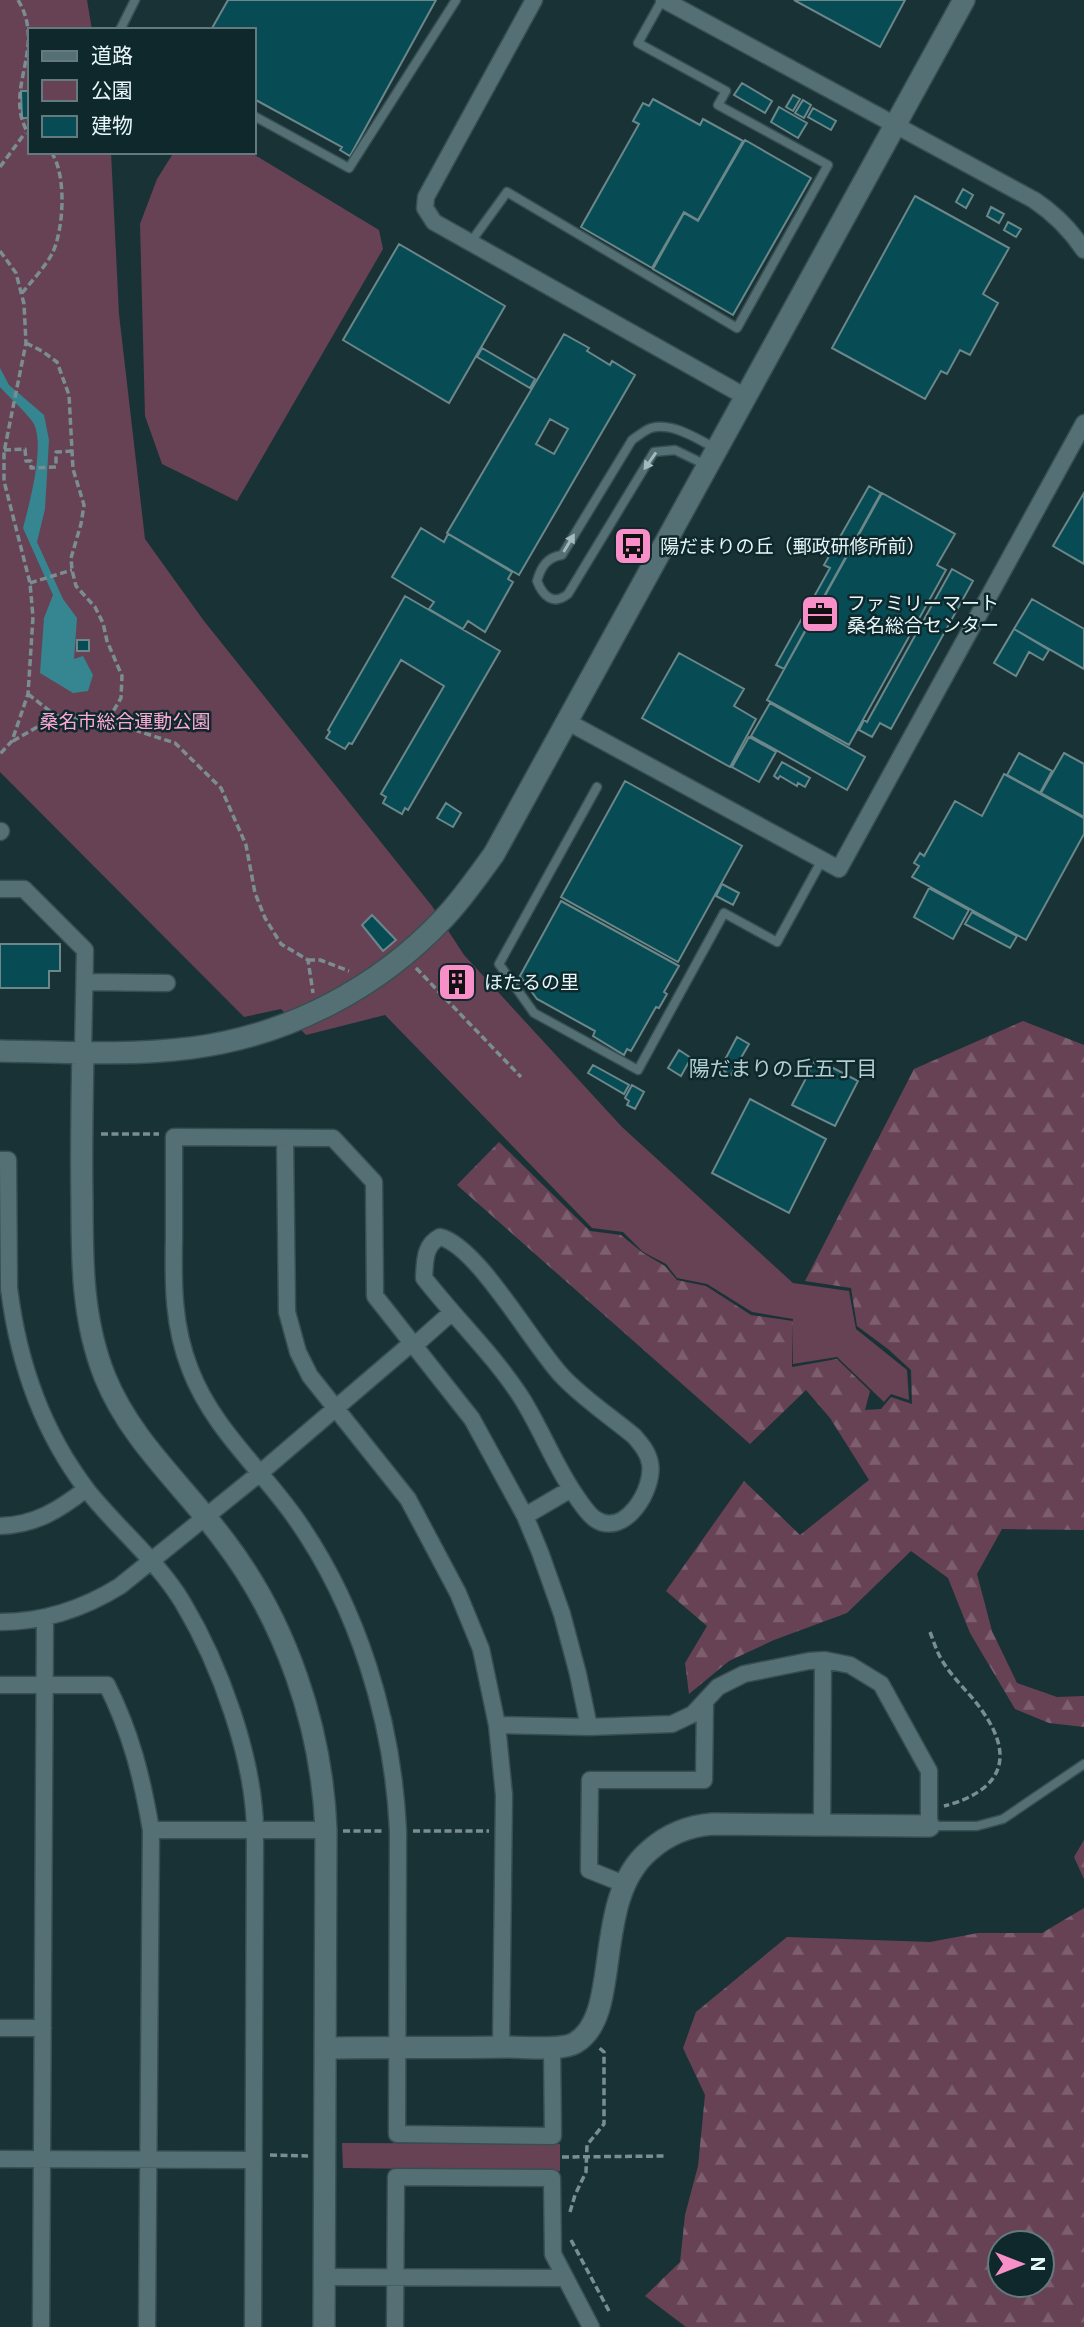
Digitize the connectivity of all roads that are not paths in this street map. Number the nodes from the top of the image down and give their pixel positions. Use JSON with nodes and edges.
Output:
{"nodes":[{"id":1,"x":135,"y":0,"type":"edge"},
{"id":2,"x":456,"y":0,"type":"edge"},
{"id":3,"x":534,"y":0,"type":"edge"},
{"id":4,"x":663,"y":0,"type":"edge"},
{"id":5,"x":964,"y":0,"type":"edge"},
{"id":6,"x":121,"y":28,"type":"edge"},
{"id":7,"x":256,"y":117,"type":"edge"},
{"id":8,"x":896,"y":124,"type":"junction"},
{"id":9,"x":470,"y":243,"type":"junction"},
{"id":10,"x":1084,"y":250,"type":"edge"},
{"id":11,"x":746,"y":397,"type":"junction"},
{"id":12,"x":1084,"y":423,"type":"edge"},
{"id":13,"x":713,"y":457,"type":"junction"},
{"id":14,"x":568,"y":722,"type":"junction"},
{"id":15,"x":597,"y":786,"type":"dead end"},
{"id":16,"x":822,"y":860,"type":"junction"},
{"id":17,"x":0,"y":889,"type":"edge"},
{"id":18,"x":86,"y":982,"type":"junction"},
{"id":19,"x":167,"y":983,"type":"dead end"},
{"id":20,"x":0,"y":1051,"type":"edge"},
{"id":21,"x":83,"y":1052,"type":"junction"},
{"id":22,"x":285,"y":1138,"type":"junction"},
{"id":23,"x":0,"y":1160,"type":"edge"},
{"id":24,"x":4,"y":1256,"type":"edge"},
{"id":25,"x":452,"y":1313,"type":"junction"},
{"id":26,"x":414,"y":1343,"type":"junction"},
{"id":27,"x":337,"y":1408,"type":"junction"},
{"id":28,"x":260,"y":1473,"type":"junction"},
{"id":29,"x":86,"y":1489,"type":"junction"},
{"id":30,"x":571,"y":1489,"type":"junction"},
{"id":31,"x":205,"y":1516,"type":"junction"},
{"id":32,"x":525,"y":1516,"type":"junction"},
{"id":33,"x":0,"y":1526,"type":"edge"},
{"id":34,"x":150,"y":1562,"type":"junction"},
{"id":35,"x":45,"y":1618,"type":"junction"},
{"id":36,"x":0,"y":1622,"type":"edge"},
{"id":37,"x":823,"y":1661,"type":"junction"},
{"id":38,"x":45,"y":1684,"type":"junction"},
{"id":39,"x":0,"y":1685,"type":"edge"},
{"id":40,"x":705,"y":1702,"type":"junction"},
{"id":41,"x":497,"y":1725,"type":"junction"},
{"id":42,"x":589,"y":1727,"type":"junction"},
{"id":43,"x":1084,"y":1764,"type":"edge"},
{"id":44,"x":929,"y":1818,"type":"junction"},
{"id":45,"x":822,"y":1825,"type":"junction"},
{"id":46,"x":151,"y":1830,"type":"junction"},
{"id":47,"x":255,"y":1830,"type":"junction"},
{"id":48,"x":333,"y":1830,"type":"junction"},
{"id":49,"x":624,"y":1884,"type":"junction"},
{"id":50,"x":0,"y":2028,"type":"edge"},
{"id":51,"x":43,"y":2028,"type":"junction"},
{"id":52,"x":397,"y":2047,"type":"junction"},
{"id":53,"x":502,"y":2047,"type":"junction"},
{"id":54,"x":552,"y":2047,"type":"junction"},
{"id":55,"x":325,"y":2048,"type":"junction"},
{"id":56,"x":253,"y":2157,"type":"junction"},
{"id":57,"x":0,"y":2159,"type":"edge"},
{"id":58,"x":42,"y":2159,"type":"junction"},
{"id":59,"x":149,"y":2159,"type":"junction"},
{"id":60,"x":325,"y":2277,"type":"junction"},
{"id":61,"x":396,"y":2278,"type":"junction"},
{"id":62,"x":564,"y":2278,"type":"junction"},
{"id":63,"x":41,"y":2327,"type":"edge"},
{"id":64,"x":147,"y":2327,"type":"edge"},
{"id":65,"x":253,"y":2327,"type":"edge"},
{"id":66,"x":324,"y":2327,"type":"edge"},
{"id":67,"x":395,"y":2327,"type":"edge"},
{"id":68,"x":591,"y":2327,"type":"edge"}],
"edges":[{"from":1,"to":6,"type":"lane"},
{"from":2,"to":7,"type":"lane"},
{"from":3,"to":9,"type":"street"},
{"from":4,"to":8,"type":"street"},
{"from":4,"to":9,"type":"lane"},
{"from":5,"to":8,"type":"street"},
{"from":8,"to":10,"type":"street"},
{"from":8,"to":11,"type":"street"},
{"from":9,"to":11,"type":"street"},
{"from":11,"to":13,"type":"street"},
{"from":12,"to":16,"type":"street"},
{"from":13,"to":13,"type":"lane","one_way":true},
{"from":13,"to":14,"type":"street"},
{"from":14,"to":16,"type":"street"},
{"from":14,"to":21,"type":"street"},
{"from":15,"to":16,"type":"lane"},
{"from":17,"to":18,"type":"street"},
{"from":18,"to":19,"type":"street"},
{"from":18,"to":21,"type":"street"},
{"from":20,"to":21,"type":"street"},
{"from":21,"to":31,"type":"street"},
{"from":22,"to":26,"type":"street"},
{"from":22,"to":27,"type":"street"},
{"from":22,"to":28,"type":"street"},
{"from":23,"to":24,"type":"street"},
{"from":24,"to":29,"type":"street"},
{"from":25,"to":26,"type":"street"},
{"from":25,"to":30,"type":"street"},
{"from":25,"to":30,"type":"street"},
{"from":26,"to":27,"type":"street"},
{"from":26,"to":32,"type":"street"},
{"from":27,"to":28,"type":"street"},
{"from":27,"to":41,"type":"street"},
{"from":28,"to":31,"type":"street"},
{"from":28,"to":52,"type":"street"},
{"from":29,"to":33,"type":"street"},
{"from":29,"to":34,"type":"street"},
{"from":30,"to":32,"type":"street"},
{"from":31,"to":34,"type":"street"},
{"from":31,"to":48,"type":"street"},
{"from":32,"to":42,"type":"street"},
{"from":34,"to":35,"type":"street"},
{"from":34,"to":47,"type":"street"},
{"from":35,"to":36,"type":"street"},
{"from":35,"to":38,"type":"street"},
{"from":37,"to":40,"type":"street"},
{"from":37,"to":44,"type":"street"},
{"from":37,"to":45,"type":"street"},
{"from":38,"to":39,"type":"street"},
{"from":38,"to":46,"type":"street"},
{"from":38,"to":51,"type":"street"},
{"from":40,"to":42,"type":"street"},
{"from":40,"to":49,"type":"street"},
{"from":41,"to":42,"type":"street"},
{"from":41,"to":53,"type":"street"},
{"from":43,"to":44,"type":"lane"},
{"from":44,"to":45,"type":"street"},
{"from":45,"to":49,"type":"street"},
{"from":46,"to":47,"type":"street"},
{"from":46,"to":59,"type":"street"},
{"from":47,"to":48,"type":"street"},
{"from":47,"to":56,"type":"street"},
{"from":48,"to":55,"type":"street"},
{"from":49,"to":54,"type":"street"},
{"from":50,"to":51,"type":"street"},
{"from":51,"to":58,"type":"street"},
{"from":52,"to":53,"type":"street"},
{"from":52,"to":54,"type":"street"},
{"from":52,"to":55,"type":"street"},
{"from":53,"to":54,"type":"street"},
{"from":55,"to":60,"type":"street"},
{"from":56,"to":59,"type":"street"},
{"from":56,"to":65,"type":"street"},
{"from":57,"to":58,"type":"street"},
{"from":58,"to":59,"type":"street"},
{"from":58,"to":63,"type":"street"},
{"from":59,"to":64,"type":"street"},
{"from":60,"to":61,"type":"street"},
{"from":60,"to":66,"type":"street"},
{"from":61,"to":62,"type":"street"},
{"from":61,"to":62,"type":"street"},
{"from":61,"to":67,"type":"street"},
{"from":62,"to":68,"type":"street"}]}
